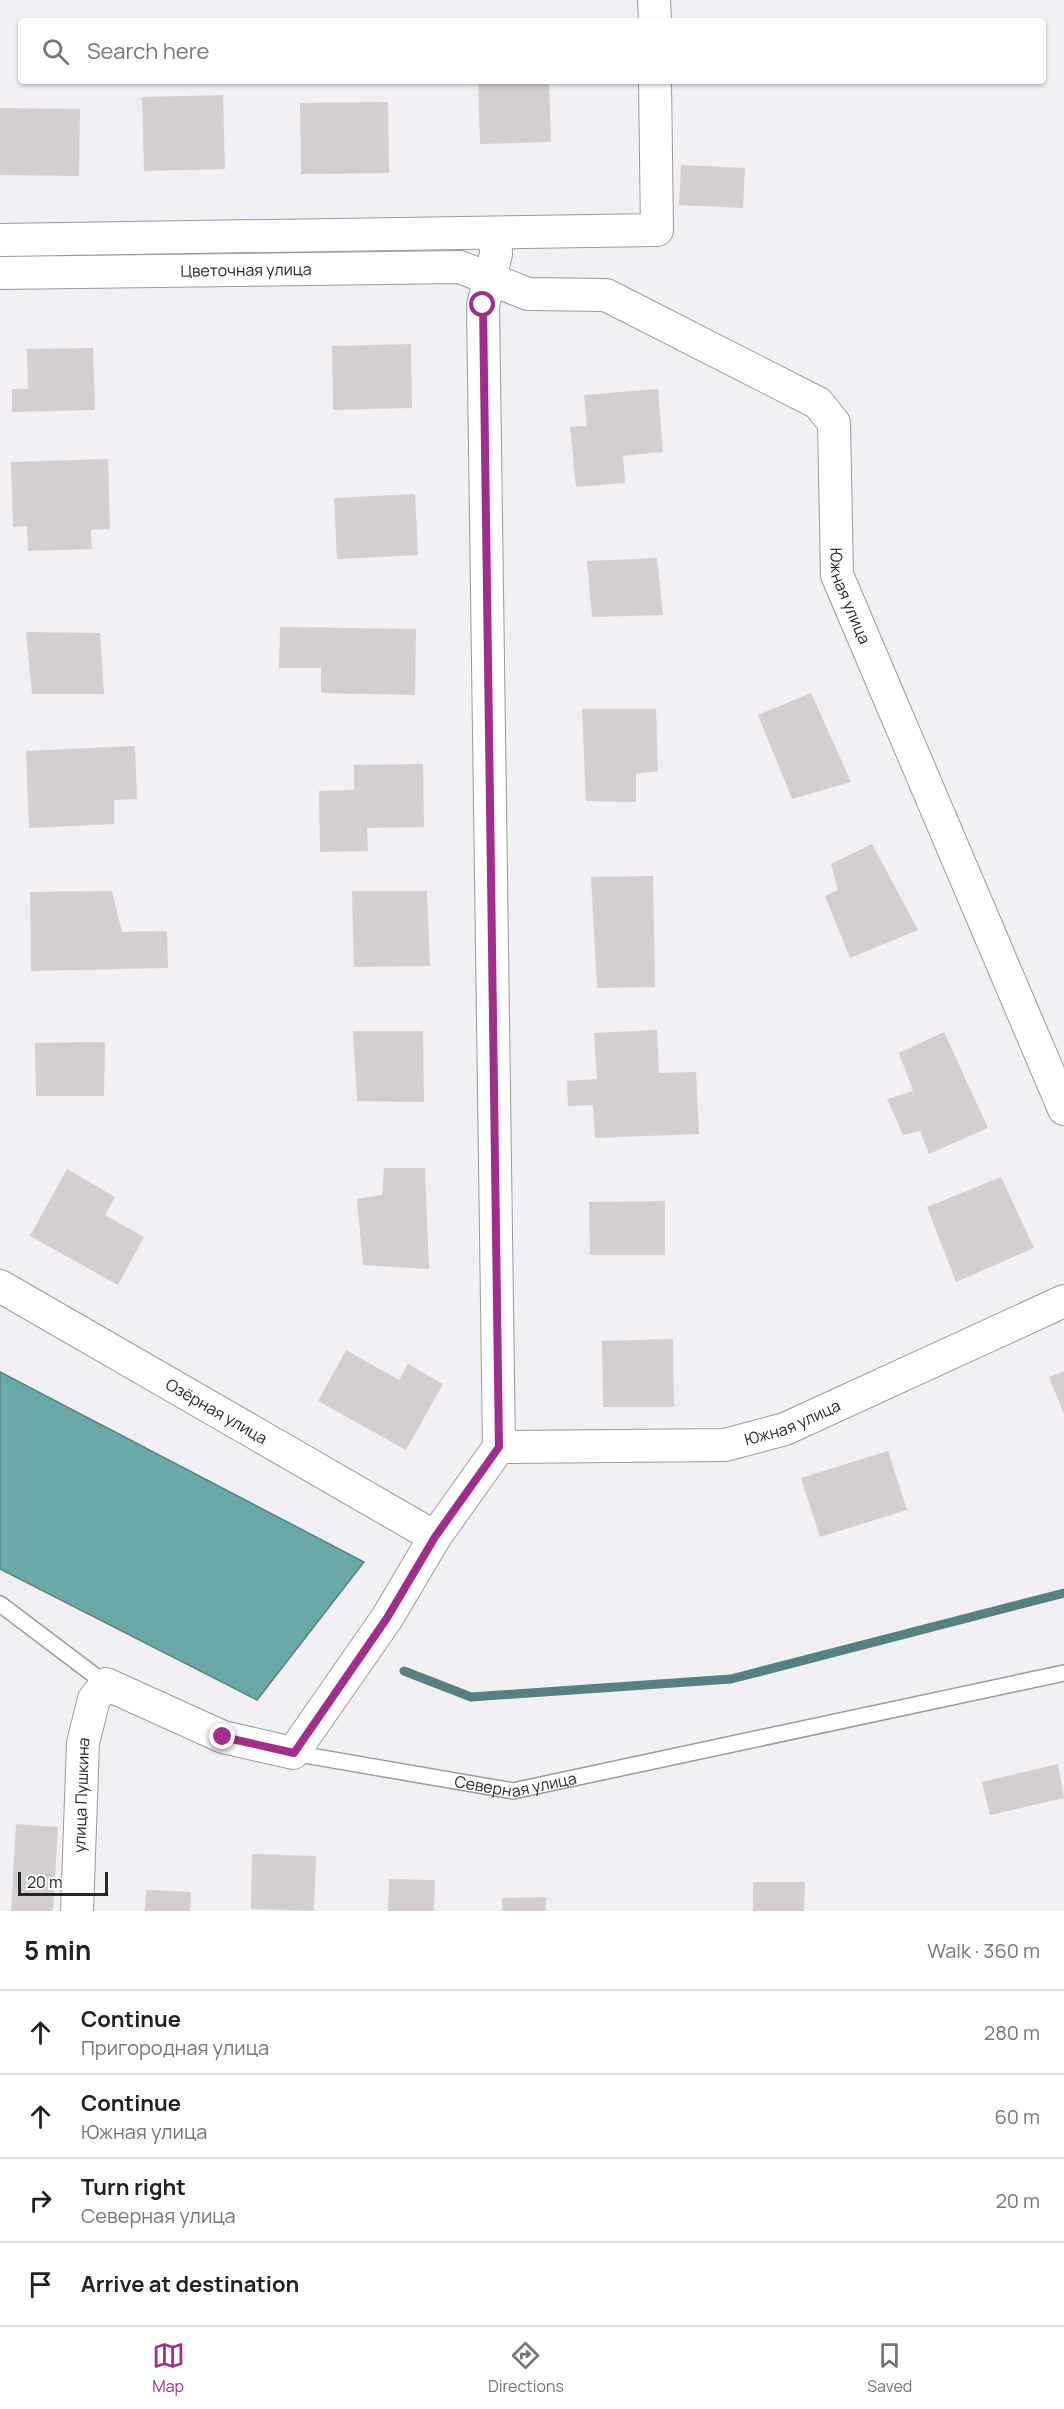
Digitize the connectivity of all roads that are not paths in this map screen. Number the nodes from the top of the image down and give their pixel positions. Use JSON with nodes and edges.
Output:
{"nodes":[{"id":1,"x":654,"y":0,"type":"edge"},
{"id":2,"x":654,"y":18,"type":"edge"},
{"id":3,"x":655,"y":84,"type":"edge"},
{"id":4,"x":495,"y":233,"type":"junction"},
{"id":5,"x":0,"y":240,"type":"edge"},
{"id":6,"x":0,"y":273,"type":"edge"},
{"id":7,"x":490,"y":279,"type":"junction"},
{"id":8,"x":1064,"y":1109,"type":"edge"},
{"id":9,"x":0,"y":1286,"type":"edge"},
{"id":10,"x":1064,"y":1301,"type":"edge"},
{"id":11,"x":499,"y":1447,"type":"junction"},
{"id":12,"x":435,"y":1537,"type":"junction"},
{"id":13,"x":0,"y":1604,"type":"edge"},
{"id":14,"x":1064,"y":1673,"type":"edge"},
{"id":15,"x":106,"y":1684,"type":"junction"},
{"id":16,"x":294,"y":1753,"type":"junction"},
{"id":17,"x":77,"y":1911,"type":"edge"}],
"edges":[{"from":1,"to":2,"type":"street"},
{"from":3,"to":4,"type":"street"},
{"from":4,"to":5,"type":"street"},
{"from":4,"to":7,"type":"street"},
{"from":6,"to":7,"type":"street","name":"Цветочная улица"},
{"from":7,"to":8,"type":"street","name":"Южная улица"},
{"from":7,"to":11,"type":"street"},
{"from":9,"to":12,"type":"street","name":"Озёрная улица"},
{"from":10,"to":11,"type":"street","name":"Южная улица"},
{"from":11,"to":12,"type":"street"},
{"from":12,"to":16,"type":"street"},
{"from":13,"to":15,"type":"lane","name":"Северная улица"},
{"from":14,"to":16,"type":"lane","name":"Северная улица"},
{"from":15,"to":16,"type":"street","name":"Северная улица"},
{"from":15,"to":17,"type":"street","name":"улица Пушкина"}]}
